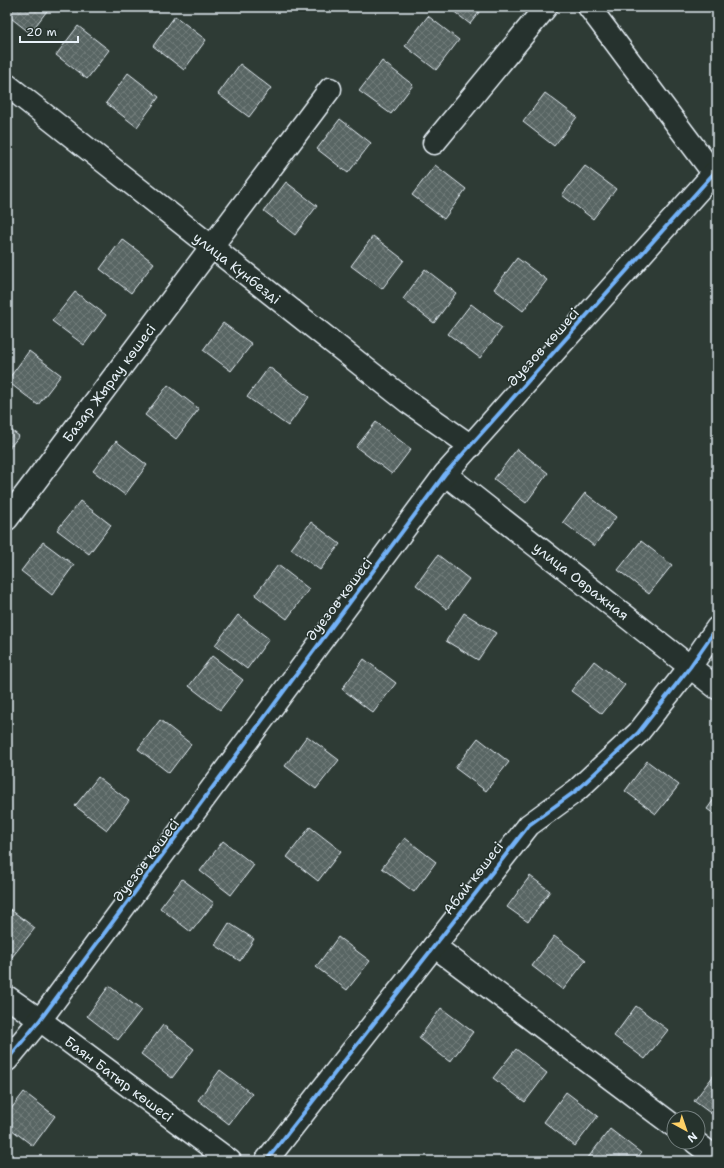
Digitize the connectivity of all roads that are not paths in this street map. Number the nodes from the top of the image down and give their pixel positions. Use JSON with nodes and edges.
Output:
{"nodes":[{"id":1,"x":546,"y":7,"type":"edge"},
{"id":2,"x":589,"y":7,"type":"edge"},
{"id":3,"x":7,"y":85,"type":"edge"},
{"id":4,"x":330,"y":89,"type":"dead end"},
{"id":5,"x":434,"y":142,"type":"dead end"},
{"id":6,"x":715,"y":176,"type":"edge"},
{"id":7,"x":210,"y":247,"type":"junction"},
{"id":8,"x":470,"y":446,"type":"junction"},
{"id":9,"x":445,"y":474,"type":"junction"},
{"id":10,"x":7,"y":519,"type":"edge"},
{"id":11,"x":717,"y":628,"type":"edge"},
{"id":12,"x":690,"y":667,"type":"junction"},
{"id":13,"x":717,"y":688,"type":"edge"},
{"id":14,"x":434,"y":946,"type":"junction"},
{"id":15,"x":7,"y":997,"type":"edge"},
{"id":16,"x":40,"y":1020,"type":"junction"},
{"id":17,"x":7,"y":1060,"type":"edge"},
{"id":18,"x":666,"y":1120,"type":"edge"},
{"id":19,"x":705,"y":1150,"type":"edge"},
{"id":20,"x":717,"y":1159,"type":"edge"},
{"id":21,"x":230,"y":1161,"type":"edge"},
{"id":22,"x":266,"y":1161,"type":"edge"}],
"edges":[{"from":1,"to":5,"type":"street"},
{"from":2,"to":6,"type":"street"},
{"from":3,"to":7,"type":"street","name":"улица Күнбезді"},
{"from":4,"to":7,"type":"street","name":"Базар Жырау көшесі"},
{"from":6,"to":8,"type":"street","name":"Әуезов көшесі"},
{"from":7,"to":8,"type":"street","name":"улица Күнбезді"},
{"from":7,"to":10,"type":"street","name":"Базар Жырау көшесі"},
{"from":8,"to":9,"type":"street","name":"Әуезов көшесі"},
{"from":9,"to":12,"type":"street","name":"улица Овражная"},
{"from":9,"to":16,"type":"street","name":"Әуезов көшесі"},
{"from":11,"to":12,"type":"street","name":"Абай көшесі"},
{"from":12,"to":13,"type":"street","name":"улица Овражная"},
{"from":12,"to":14,"type":"street","name":"Абай көшесі"},
{"from":14,"to":18,"type":"street"},
{"from":14,"to":22,"type":"street","name":"Абай көшесі"},
{"from":15,"to":16,"type":"street","name":"Баян Батыр көшесі"},
{"from":16,"to":17,"type":"street","name":"Әуезов көшесі"},
{"from":16,"to":21,"type":"street","name":"Баян Батыр көшесі"},
{"from":19,"to":20,"type":"street"}]}
